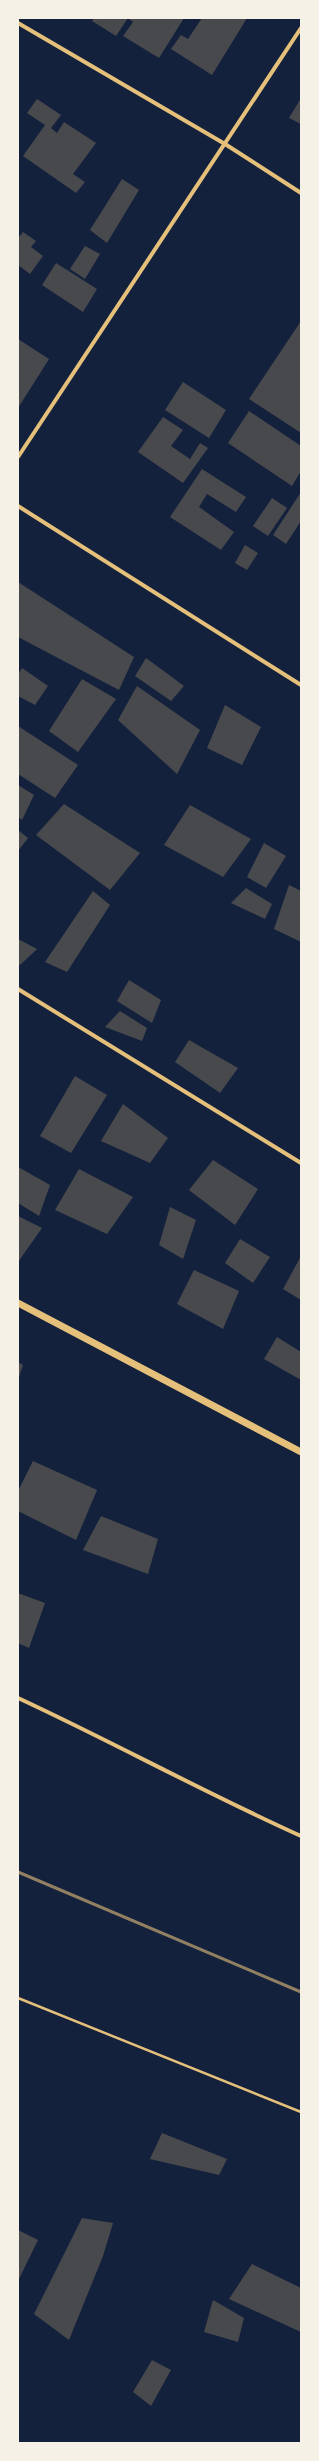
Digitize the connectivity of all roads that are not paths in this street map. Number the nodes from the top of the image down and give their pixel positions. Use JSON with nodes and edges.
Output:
{"nodes":[{"id":1,"x":18,"y":23,"type":"edge"},
{"id":2,"x":301,"y":28,"type":"edge"},
{"id":3,"x":225,"y":144,"type":"junction"},
{"id":4,"x":301,"y":193,"type":"edge"},
{"id":5,"x":18,"y":457,"type":"edge"},
{"id":6,"x":18,"y":506,"type":"edge"},
{"id":7,"x":301,"y":685,"type":"edge"},
{"id":8,"x":18,"y":989,"type":"edge"},
{"id":9,"x":301,"y":1163,"type":"edge"},
{"id":10,"x":18,"y":1303,"type":"edge"},
{"id":11,"x":301,"y":1452,"type":"edge"},
{"id":12,"x":18,"y":1698,"type":"edge"},
{"id":13,"x":301,"y":1836,"type":"edge"}],
"edges":[{"from":1,"to":3,"type":"street"},
{"from":2,"to":3,"type":"street"},
{"from":3,"to":4,"type":"street"},
{"from":3,"to":5,"type":"street"},
{"from":6,"to":7,"type":"street"},
{"from":8,"to":9,"type":"street"},
{"from":10,"to":11,"type":"street"},
{"from":12,"to":13,"type":"street"}]}
